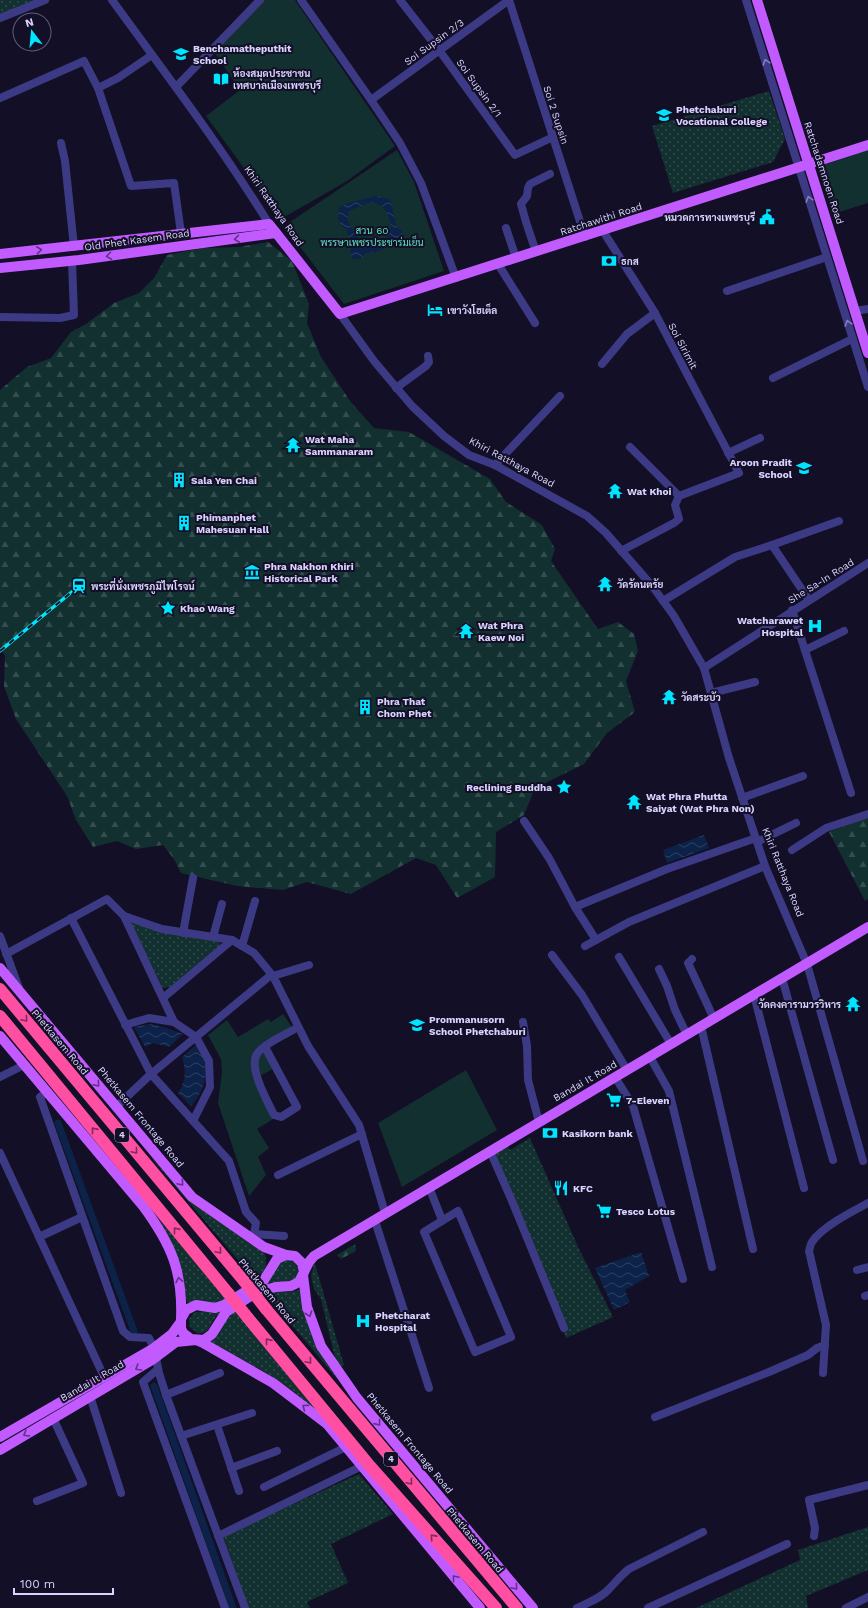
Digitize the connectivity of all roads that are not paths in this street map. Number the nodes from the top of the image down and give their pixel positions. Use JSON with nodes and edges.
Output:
{"nodes":[{"id":1,"x":45,"y":0,"type":"edge"},
{"id":2,"x":112,"y":0,"type":"edge"},
{"id":3,"x":260,"y":0,"type":"edge"},
{"id":4,"x":301,"y":0,"type":"edge"},
{"id":5,"x":400,"y":0,"type":"edge"},
{"id":6,"x":509,"y":0,"type":"edge"},
{"id":7,"x":746,"y":0,"type":"edge"},
{"id":8,"x":757,"y":0,"type":"edge"},
{"id":9,"x":0,"y":18,"type":"edge"},
{"id":10,"x":439,"y":50,"type":"junction"},
{"id":11,"x":152,"y":55,"type":"junction"},
{"id":12,"x":776,"y":80,"type":"junction"},
{"id":13,"x":176,"y":87,"type":"junction"},
{"id":14,"x":98,"y":88,"type":"junction"},
{"id":15,"x":0,"y":98,"type":"edge"},
{"id":16,"x":371,"y":100,"type":"junction"},
{"id":17,"x":553,"y":137,"type":"junction"},
{"id":18,"x":61,"y":143,"type":"dead end"},
{"id":19,"x":868,"y":145,"type":"edge"},
{"id":20,"x":804,"y":166,"type":"junction"},
{"id":21,"x":550,"y":174,"type":"dead end"},
{"id":22,"x":269,"y":224,"type":"junction"},
{"id":23,"x":506,"y":228,"type":"dead end"},
{"id":24,"x":603,"y":231,"type":"junction"},
{"id":25,"x":180,"y":233,"type":"junction"},
{"id":26,"x":276,"y":233,"type":"junction"},
{"id":27,"x":585,"y":237,"type":"junction"},
{"id":28,"x":74,"y":246,"type":"junction"},
{"id":29,"x":829,"y":251,"type":"junction"},
{"id":30,"x":536,"y":252,"type":"junction"},
{"id":31,"x":0,"y":254,"type":"edge"},
{"id":32,"x":516,"y":258,"type":"junction"},
{"id":33,"x":72,"y":261,"type":"junction"},
{"id":34,"x":498,"y":264,"type":"junction"},
{"id":35,"x":0,"y":268,"type":"edge"},
{"id":36,"x":456,"y":278,"type":"junction"},
{"id":37,"x":727,"y":291,"type":"dead end"},
{"id":38,"x":868,"y":308,"type":"edge"},
{"id":39,"x":855,"y":311,"type":"junction"},
{"id":40,"x":655,"y":313,"type":"junction"},
{"id":41,"x":340,"y":314,"type":"junction"},
{"id":42,"x":0,"y":317,"type":"edge"},
{"id":43,"x":535,"y":323,"type":"dead end"},
{"id":44,"x":852,"y":339,"type":"junction"},
{"id":45,"x":868,"y":353,"type":"edge"},
{"id":46,"x":428,"y":356,"type":"dead end"},
{"id":47,"x":602,"y":364,"type":"dead end"},
{"id":48,"x":773,"y":378,"type":"dead end"},
{"id":49,"x":867,"y":383,"type":"edge"},
{"id":50,"x":396,"y":388,"type":"junction"},
{"id":51,"x":560,"y":396,"type":"dead end"},
{"id":52,"x":760,"y":438,"type":"dead end"},
{"id":53,"x":630,"y":447,"type":"dead end"},
{"id":54,"x":728,"y":453,"type":"junction"},
{"id":55,"x":496,"y":465,"type":"junction"},
{"id":56,"x":679,"y":496,"type":"junction"},
{"id":57,"x":840,"y":521,"type":"dead end"},
{"id":58,"x":772,"y":545,"type":"junction"},
{"id":59,"x":621,"y":551,"type":"junction"},
{"id":60,"x":868,"y":563,"type":"edge"},
{"id":61,"x":809,"y":600,"type":"junction"},
{"id":62,"x":663,"y":602,"type":"junction"},
{"id":63,"x":792,"y":610,"type":"junction"},
{"id":64,"x":844,"y":631,"type":"dead end"},
{"id":65,"x":805,"y":650,"type":"junction"},
{"id":66,"x":704,"y":668,"type":"junction"},
{"id":67,"x":755,"y":682,"type":"dead end"},
{"id":68,"x":711,"y":693,"type":"junction"},
{"id":69,"x":803,"y":776,"type":"dead end"},
{"id":70,"x":851,"y":793,"type":"dead end"},
{"id":71,"x":742,"y":798,"type":"junction"},
{"id":72,"x":868,"y":814,"type":"edge"},
{"id":73,"x":524,"y":821,"type":"dead end"},
{"id":74,"x":796,"y":823,"type":"dead end"},
{"id":75,"x":756,"y":840,"type":"junction"},
{"id":76,"x":792,"y":850,"type":"dead end"},
{"id":77,"x":765,"y":866,"type":"junction"},
{"id":78,"x":192,"y":878,"type":"dead end"},
{"id":79,"x":256,"y":901,"type":"dead end"},
{"id":80,"x":222,"y":904,"type":"dead end"},
{"id":81,"x":575,"y":907,"type":"junction"},
{"id":82,"x":124,"y":916,"type":"junction"},
{"id":83,"x":71,"y":918,"type":"junction"},
{"id":84,"x":868,"y":927,"type":"edge"},
{"id":85,"x":183,"y":932,"type":"junction"},
{"id":86,"x":0,"y":936,"type":"edge"},
{"id":87,"x":213,"y":937,"type":"junction"},
{"id":88,"x":232,"y":940,"type":"junction"},
{"id":89,"x":596,"y":940,"type":"junction"},
{"id":90,"x":242,"y":946,"type":"junction"},
{"id":91,"x":585,"y":946,"type":"dead end"},
{"id":92,"x":6,"y":954,"type":"junction"},
{"id":93,"x":552,"y":956,"type":"dead end"},
{"id":94,"x":619,"y":957,"type":"dead end"},
{"id":95,"x":692,"y":959,"type":"dead end"},
{"id":96,"x":807,"y":964,"type":"junction"},
{"id":97,"x":308,"y":965,"type":"dead end"},
{"id":98,"x":0,"y":968,"type":"edge"},
{"id":99,"x":659,"y":970,"type":"dead end"},
{"id":100,"x":272,"y":976,"type":"junction"},
{"id":101,"x":782,"y":978,"type":"junction"},
{"id":102,"x":0,"y":989,"type":"edge"},
{"id":103,"x":20,"y":992,"type":"junction"},
{"id":104,"x":754,"y":995,"type":"junction"},
{"id":105,"x":163,"y":998,"type":"junction"},
{"id":106,"x":0,"y":1016,"type":"edge"},
{"id":107,"x":714,"y":1018,"type":"junction"},
{"id":108,"x":174,"y":1022,"type":"junction"},
{"id":109,"x":523,"y":1022,"type":"dead end"},
{"id":110,"x":126,"y":1025,"type":"junction"},
{"id":111,"x":701,"y":1026,"type":"junction"},
{"id":112,"x":298,"y":1027,"type":"junction"},
{"id":113,"x":687,"y":1035,"type":"junction"},
{"id":114,"x":0,"y":1036,"type":"edge"},
{"id":115,"x":196,"y":1037,"type":"junction"},
{"id":116,"x":671,"y":1044,"type":"junction"},
{"id":117,"x":265,"y":1047,"type":"junction"},
{"id":118,"x":650,"y":1057,"type":"junction"},
{"id":119,"x":24,"y":1065,"type":"junction"},
{"id":120,"x":627,"y":1070,"type":"junction"},
{"id":121,"x":151,"y":1074,"type":"junction"},
{"id":122,"x":0,"y":1077,"type":"edge"},
{"id":123,"x":615,"y":1077,"type":"junction"},
{"id":124,"x":46,"y":1092,"type":"junction"},
{"id":125,"x":116,"y":1107,"type":"junction"},
{"id":126,"x":193,"y":1121,"type":"junction"},
{"id":127,"x":538,"y":1122,"type":"junction"},
{"id":128,"x":362,"y":1134,"type":"junction"},
{"id":129,"x":490,"y":1151,"type":"junction"},
{"id":130,"x":0,"y":1153,"type":"edge"},
{"id":131,"x":833,"y":1160,"type":"dead end"},
{"id":132,"x":863,"y":1161,"type":"dead end"},
{"id":133,"x":278,"y":1175,"type":"dead end"},
{"id":134,"x":429,"y":1187,"type":"junction"},
{"id":135,"x":804,"y":1188,"type":"dead end"},
{"id":136,"x":868,"y":1203,"type":"edge"},
{"id":137,"x":385,"y":1213,"type":"junction"},
{"id":138,"x":82,"y":1217,"type":"junction"},
{"id":139,"x":376,"y":1219,"type":"junction"},
{"id":140,"x":442,"y":1220,"type":"junction"},
{"id":141,"x":284,"y":1236,"type":"dead end"},
{"id":142,"x":39,"y":1237,"type":"junction"},
{"id":143,"x":254,"y":1237,"type":"junction"},
{"id":144,"x":754,"y":1250,"type":"dead end"},
{"id":145,"x":290,"y":1256,"type":"junction"},
{"id":146,"x":314,"y":1256,"type":"junction"},
{"id":147,"x":712,"y":1267,"type":"dead end"},
{"id":148,"x":868,"y":1267,"type":"edge"},
{"id":149,"x":857,"y":1270,"type":"dead end"},
{"id":150,"x":304,"y":1274,"type":"junction"},
{"id":151,"x":683,"y":1279,"type":"dead end"},
{"id":152,"x":181,"y":1321,"type":"junction"},
{"id":153,"x":564,"y":1328,"type":"dead end"},
{"id":154,"x":196,"y":1340,"type":"junction"},
{"id":155,"x":825,"y":1345,"type":"junction"},
{"id":156,"x":155,"y":1352,"type":"junction"},
{"id":157,"x":158,"y":1368,"type":"junction"},
{"id":158,"x":220,"y":1373,"type":"dead end"},
{"id":159,"x":823,"y":1373,"type":"dead end"},
{"id":160,"x":106,"y":1382,"type":"junction"},
{"id":161,"x":429,"y":1388,"type":"dead end"},
{"id":162,"x":166,"y":1395,"type":"junction"},
{"id":163,"x":90,"y":1396,"type":"junction"},
{"id":164,"x":252,"y":1413,"type":"dead end"},
{"id":165,"x":655,"y":1417,"type":"dead end"},
{"id":166,"x":53,"y":1418,"type":"junction"},
{"id":167,"x":217,"y":1425,"type":"junction"},
{"id":168,"x":181,"y":1436,"type":"junction"},
{"id":169,"x":0,"y":1437,"type":"edge"},
{"id":170,"x":1,"y":1447,"type":"edge"},
{"id":171,"x":346,"y":1447,"type":"junction"},
{"id":172,"x":277,"y":1451,"type":"dead end"},
{"id":173,"x":362,"y":1466,"type":"junction"},
{"id":174,"x":231,"y":1468,"type":"junction"},
{"id":175,"x":868,"y":1485,"type":"edge"},
{"id":176,"x":264,"y":1487,"type":"dead end"},
{"id":177,"x":239,"y":1491,"type":"dead end"},
{"id":178,"x":121,"y":1493,"type":"dead end"},
{"id":179,"x":37,"y":1501,"type":"dead end"},
{"id":180,"x":703,"y":1532,"type":"dead end"},
{"id":181,"x":218,"y":1536,"type":"junction"},
{"id":182,"x":814,"y":1536,"type":"dead end"},
{"id":183,"x":787,"y":1544,"type":"dead end"},
{"id":184,"x":868,"y":1597,"type":"edge"},
{"id":185,"x":225,"y":1608,"type":"edge"},
{"id":186,"x":245,"y":1608,"type":"edge"},
{"id":187,"x":480,"y":1608,"type":"edge"},
{"id":188,"x":496,"y":1608,"type":"edge"},
{"id":189,"x":517,"y":1608,"type":"edge"},
{"id":190,"x":533,"y":1608,"type":"edge"},
{"id":191,"x":576,"y":1608,"type":"edge"},
{"id":192,"x":648,"y":1608,"type":"edge"},
{"id":193,"x":846,"y":1608,"type":"edge"}],
"edges":[{"from":1,"to":9,"type":"street"},
{"from":2,"to":11,"type":"street","name":"Khiri Ratthaya Road"},
{"from":3,"to":13,"type":"street"},
{"from":4,"to":16,"type":"street"},
{"from":5,"to":10,"type":"street","name":"Soi Supsin 2/1"},
{"from":6,"to":10,"type":"street","name":"Soi Supsin 2/3"},
{"from":6,"to":17,"type":"street","name":"Soi 2 Supsin"},
{"from":12,"to":7,"type":"street","one_way":true},
{"from":8,"to":12,"type":"main road","name":"Ratchadamnoen Road"},
{"from":10,"to":16,"type":"street","name":"Soi Supsin 2/3"},
{"from":10,"to":17,"type":"street","name":"Soi Supsin 2/1"},
{"from":11,"to":13,"type":"street","name":"Khiri Ratthaya Road"},
{"from":11,"to":14,"type":"street"},
{"from":12,"to":20,"type":"main road","name":"Ratchadamnoen Road"},
{"from":13,"to":22,"type":"street","name":"Khiri Ratthaya Road"},
{"from":14,"to":15,"type":"street"},
{"from":14,"to":25,"type":"street"},
{"from":16,"to":36,"type":"street"},
{"from":17,"to":27,"type":"street","name":"Soi 2 Supsin"},
{"from":18,"to":28,"type":"street"},
{"from":19,"to":20,"type":"main road","name":"Ratchawithi Road"},
{"from":20,"to":24,"type":"main road","name":"Ratchawithi Road"},
{"from":20,"to":29,"type":"main road","name":"Ratchadamnoen Road"},
{"from":21,"to":30,"type":"street"},
{"from":22,"to":25,"type":"main road","name":"Old Phet Kasem Road"},
{"from":22,"to":26,"type":"main road","name":"Khiri Ratthaya Road"},
{"from":23,"to":32,"type":"street"},
{"from":24,"to":27,"type":"main road","name":"Ratchawithi Road"},
{"from":24,"to":40,"type":"street","name":"Soi Sirimit"},
{"from":25,"to":28,"type":"main road","name":"Old Phet Kasem Road"},
{"from":26,"to":33,"type":"main road","name":"Old Phet Kasem Road","one_way":true},
{"from":26,"to":41,"type":"main road","name":"Khiri Ratthaya Road"},
{"from":27,"to":30,"type":"main road","name":"Ratchawithi Road"},
{"from":31,"to":28,"type":"main road","name":"Old Phet Kasem Road","one_way":true},
{"from":29,"to":37,"type":"street"},
{"from":29,"to":39,"type":"main road","name":"Ratchadamnoen Road"},
{"from":44,"to":29,"type":"street","one_way":true},
{"from":30,"to":32,"type":"main road","name":"Ratchawithi Road"},
{"from":32,"to":34,"type":"main road","name":"Ratchawithi Road"},
{"from":33,"to":35,"type":"main road","name":"Old Phet Kasem Road"},
{"from":33,"to":42,"type":"street"},
{"from":34,"to":36,"type":"main road","name":"Ratchawithi Road"},
{"from":34,"to":43,"type":"street"},
{"from":36,"to":41,"type":"main road","name":"Ratchawithi Road"},
{"from":38,"to":39,"type":"street"},
{"from":39,"to":45,"type":"main road","name":"Ratchadamnoen Road"},
{"from":40,"to":47,"type":"street"},
{"from":40,"to":54,"type":"street","name":"Soi Sirimit"},
{"from":41,"to":50,"type":"street","name":"Khiri Ratthaya Road"},
{"from":44,"to":48,"type":"street"},
{"from":44,"to":49,"type":"street"},
{"from":46,"to":50,"type":"street"},
{"from":50,"to":55,"type":"street","name":"Khiri Ratthaya Road"},
{"from":51,"to":55,"type":"street"},
{"from":52,"to":54,"type":"street"},
{"from":53,"to":56,"type":"street"},
{"from":54,"to":56,"type":"street","name":"Soi Sirimit"},
{"from":55,"to":59,"type":"street","name":"Khiri Ratthaya Road"},
{"from":56,"to":59,"type":"street"},
{"from":57,"to":58,"type":"street"},
{"from":58,"to":61,"type":"street"},
{"from":58,"to":62,"type":"street"},
{"from":59,"to":62,"type":"street","name":"Khiri Ratthaya Road"},
{"from":60,"to":61,"type":"street","name":"She Sa-In Road"},
{"from":61,"to":63,"type":"street","name":"She Sa-In Road"},
{"from":62,"to":66,"type":"street","name":"Khiri Ratthaya Road"},
{"from":63,"to":65,"type":"street"},
{"from":63,"to":66,"type":"street","name":"She Sa-In Road"},
{"from":64,"to":65,"type":"street"},
{"from":65,"to":70,"type":"street"},
{"from":66,"to":68,"type":"street","name":"Khiri Ratthaya Road"},
{"from":67,"to":68,"type":"street"},
{"from":68,"to":71,"type":"street","name":"Khiri Ratthaya Road"},
{"from":69,"to":71,"type":"street"},
{"from":71,"to":75,"type":"street","name":"Khiri Ratthaya Road"},
{"from":72,"to":76,"type":"street"},
{"from":73,"to":81,"type":"street"},
{"from":74,"to":75,"type":"street"},
{"from":75,"to":77,"type":"street","name":"Khiri Ratthaya Road"},
{"from":75,"to":81,"type":"street"},
{"from":77,"to":89,"type":"street"},
{"from":77,"to":96,"type":"street","name":"Khiri Ratthaya Road"},
{"from":78,"to":85,"type":"street"},
{"from":79,"to":90,"type":"street"},
{"from":80,"to":87,"type":"street"},
{"from":81,"to":89,"type":"street"},
{"from":82,"to":83,"type":"street"},
{"from":82,"to":85,"type":"street"},
{"from":82,"to":105,"type":"street"},
{"from":83,"to":92,"type":"street"},
{"from":83,"to":110,"type":"street"},
{"from":84,"to":96,"type":"main road","name":"Bandai It Road"},
{"from":85,"to":87,"type":"street"},
{"from":86,"to":92,"type":"street"},
{"from":87,"to":88,"type":"street"},
{"from":88,"to":90,"type":"street"},
{"from":88,"to":105,"type":"street"},
{"from":89,"to":91,"type":"street"},
{"from":90,"to":100,"type":"street"},
{"from":92,"to":103,"type":"street"},
{"from":93,"to":120,"type":"street"},
{"from":94,"to":116,"type":"street"},
{"from":95,"to":107,"type":"street"},
{"from":96,"to":101,"type":"main road","name":"Bandai It Road"},
{"from":96,"to":132,"type":"street","name":"Khiri Ratthaya Road"},
{"from":97,"to":100,"type":"street"},
{"from":98,"to":103,"type":"main road","name":"Phetkasem Frontage Road","number":"4"},
{"from":99,"to":113,"type":"street"},
{"from":100,"to":112,"type":"street"},
{"from":100,"to":115,"type":"street"},
{"from":101,"to":104,"type":"main road","name":"Bandai It Road"},
{"from":101,"to":131,"type":"street"},
{"from":102,"to":189,"type":"highway","name":"Phetkasem Road","number":"4","one_way":true,"bridge":true},
{"from":103,"to":125,"type":"main road","name":"Phetkasem Frontage Road","number":"4","one_way":true},
{"from":104,"to":107,"type":"main road","name":"Bandai It Road"},
{"from":104,"to":135,"type":"street"},
{"from":105,"to":108,"type":"street"},
{"from":188,"to":106,"type":"highway","number":"4","one_way":true,"bridge":true},
{"from":107,"to":111,"type":"main road","name":"Bandai It Road"},
{"from":108,"to":110,"type":"street"},
{"from":108,"to":115,"type":"street"},
{"from":109,"to":127,"type":"street"},
{"from":110,"to":121,"type":"street"},
{"from":111,"to":113,"type":"main road","name":"Bandai It Road"},
{"from":111,"to":144,"type":"street"},
{"from":112,"to":117,"type":"street"},
{"from":112,"to":128,"type":"street"},
{"from":113,"to":116,"type":"main road","name":"Bandai It Road"},
{"from":114,"to":119,"type":"main road"},
{"from":115,"to":121,"type":"street"},
{"from":115,"to":126,"type":"street"},
{"from":116,"to":118,"type":"main road","name":"Bandai It Road"},
{"from":117,"to":117,"type":"street"},
{"from":118,"to":120,"type":"main road","name":"Bandai It Road"},
{"from":118,"to":147,"type":"street"},
{"from":119,"to":122,"type":"street"},
{"from":119,"to":124,"type":"main road"},
{"from":120,"to":123,"type":"main road","name":"Bandai It Road"},
{"from":121,"to":125,"type":"street"},
{"from":121,"to":126,"type":"street"},
{"from":123,"to":127,"type":"main road","name":"Bandai It Road"},
{"from":123,"to":151,"type":"street"},
{"from":124,"to":138,"type":"street"},
{"from":152,"to":124,"type":"main road","one_way":true},
{"from":125,"to":143,"type":"main road","name":"Phetkasem Frontage Road","number":"4","one_way":true},
{"from":126,"to":143,"type":"street"},
{"from":127,"to":129,"type":"main road","name":"Bandai It Road"},
{"from":128,"to":133,"type":"street"},
{"from":128,"to":137,"type":"street"},
{"from":129,"to":134,"type":"main road","name":"Bandai It Road"},
{"from":129,"to":153,"type":"street"},
{"from":130,"to":142,"type":"street"},
{"from":134,"to":137,"type":"main road","name":"Bandai It Road"},
{"from":134,"to":140,"type":"street"},
{"from":136,"to":155,"type":"street"},
{"from":137,"to":139,"type":"main road","name":"Bandai It Road"},
{"from":138,"to":142,"type":"street"},
{"from":138,"to":156,"type":"street"},
{"from":139,"to":146,"type":"main road","name":"Bandai It Road"},
{"from":139,"to":161,"type":"street"},
{"from":140,"to":140,"type":"street"},
{"from":141,"to":143,"type":"street"},
{"from":142,"to":160,"type":"street"},
{"from":143,"to":145,"type":"main road","name":"Phetkasem Frontage Road","number":"4"},
{"from":145,"to":146,"type":"main road"},
{"from":145,"to":150,"type":"main road"},
{"from":145,"to":152,"type":"main road","name":"Bandai It Road"},
{"from":146,"to":150,"type":"main road","name":"Bandai It Road"},
{"from":148,"to":149,"type":"street"},
{"from":150,"to":154,"type":"main road"},
{"from":150,"to":190,"type":"main road","name":"Phetkasem Frontage Road","number":"4","one_way":true},
{"from":152,"to":154,"type":"main road"},
{"from":152,"to":156,"type":"main road","name":"Bandai It Road"},
{"from":154,"to":156,"type":"main road","name":"Bandai It Road"},
{"from":171,"to":154,"type":"main road","one_way":true},
{"from":155,"to":159,"type":"street"},
{"from":155,"to":165,"type":"street"},
{"from":156,"to":157,"type":"street"},
{"from":156,"to":160,"type":"main road","name":"Bandai It Road"},
{"from":157,"to":162,"type":"street"},
{"from":157,"to":185,"type":"street"},
{"from":158,"to":162,"type":"street"},
{"from":160,"to":163,"type":"main road","name":"Bandai It Road"},
{"from":160,"to":169,"type":"main road","name":"Bandai It Road"},
{"from":162,"to":168,"type":"street"},
{"from":163,"to":166,"type":"main road","name":"Bandai It Road"},
{"from":163,"to":178,"type":"street"},
{"from":164,"to":167,"type":"street"},
{"from":166,"to":170,"type":"main road","name":"Bandai It Road","one_way":true},
{"from":166,"to":179,"type":"street"},
{"from":167,"to":168,"type":"street"},
{"from":167,"to":174,"type":"street"},
{"from":168,"to":181,"type":"street"},
{"from":171,"to":173,"type":"main road"},
{"from":171,"to":176,"type":"street"},
{"from":172,"to":174,"type":"street"},
{"from":173,"to":181,"type":"street"},
{"from":187,"to":173,"type":"main road","one_way":true},
{"from":174,"to":177,"type":"street"},
{"from":175,"to":182,"type":"street"},
{"from":180,"to":191,"type":"street"},
{"from":181,"to":186,"type":"street"},
{"from":183,"to":192,"type":"street"},
{"from":184,"to":193,"type":"street"}]}
